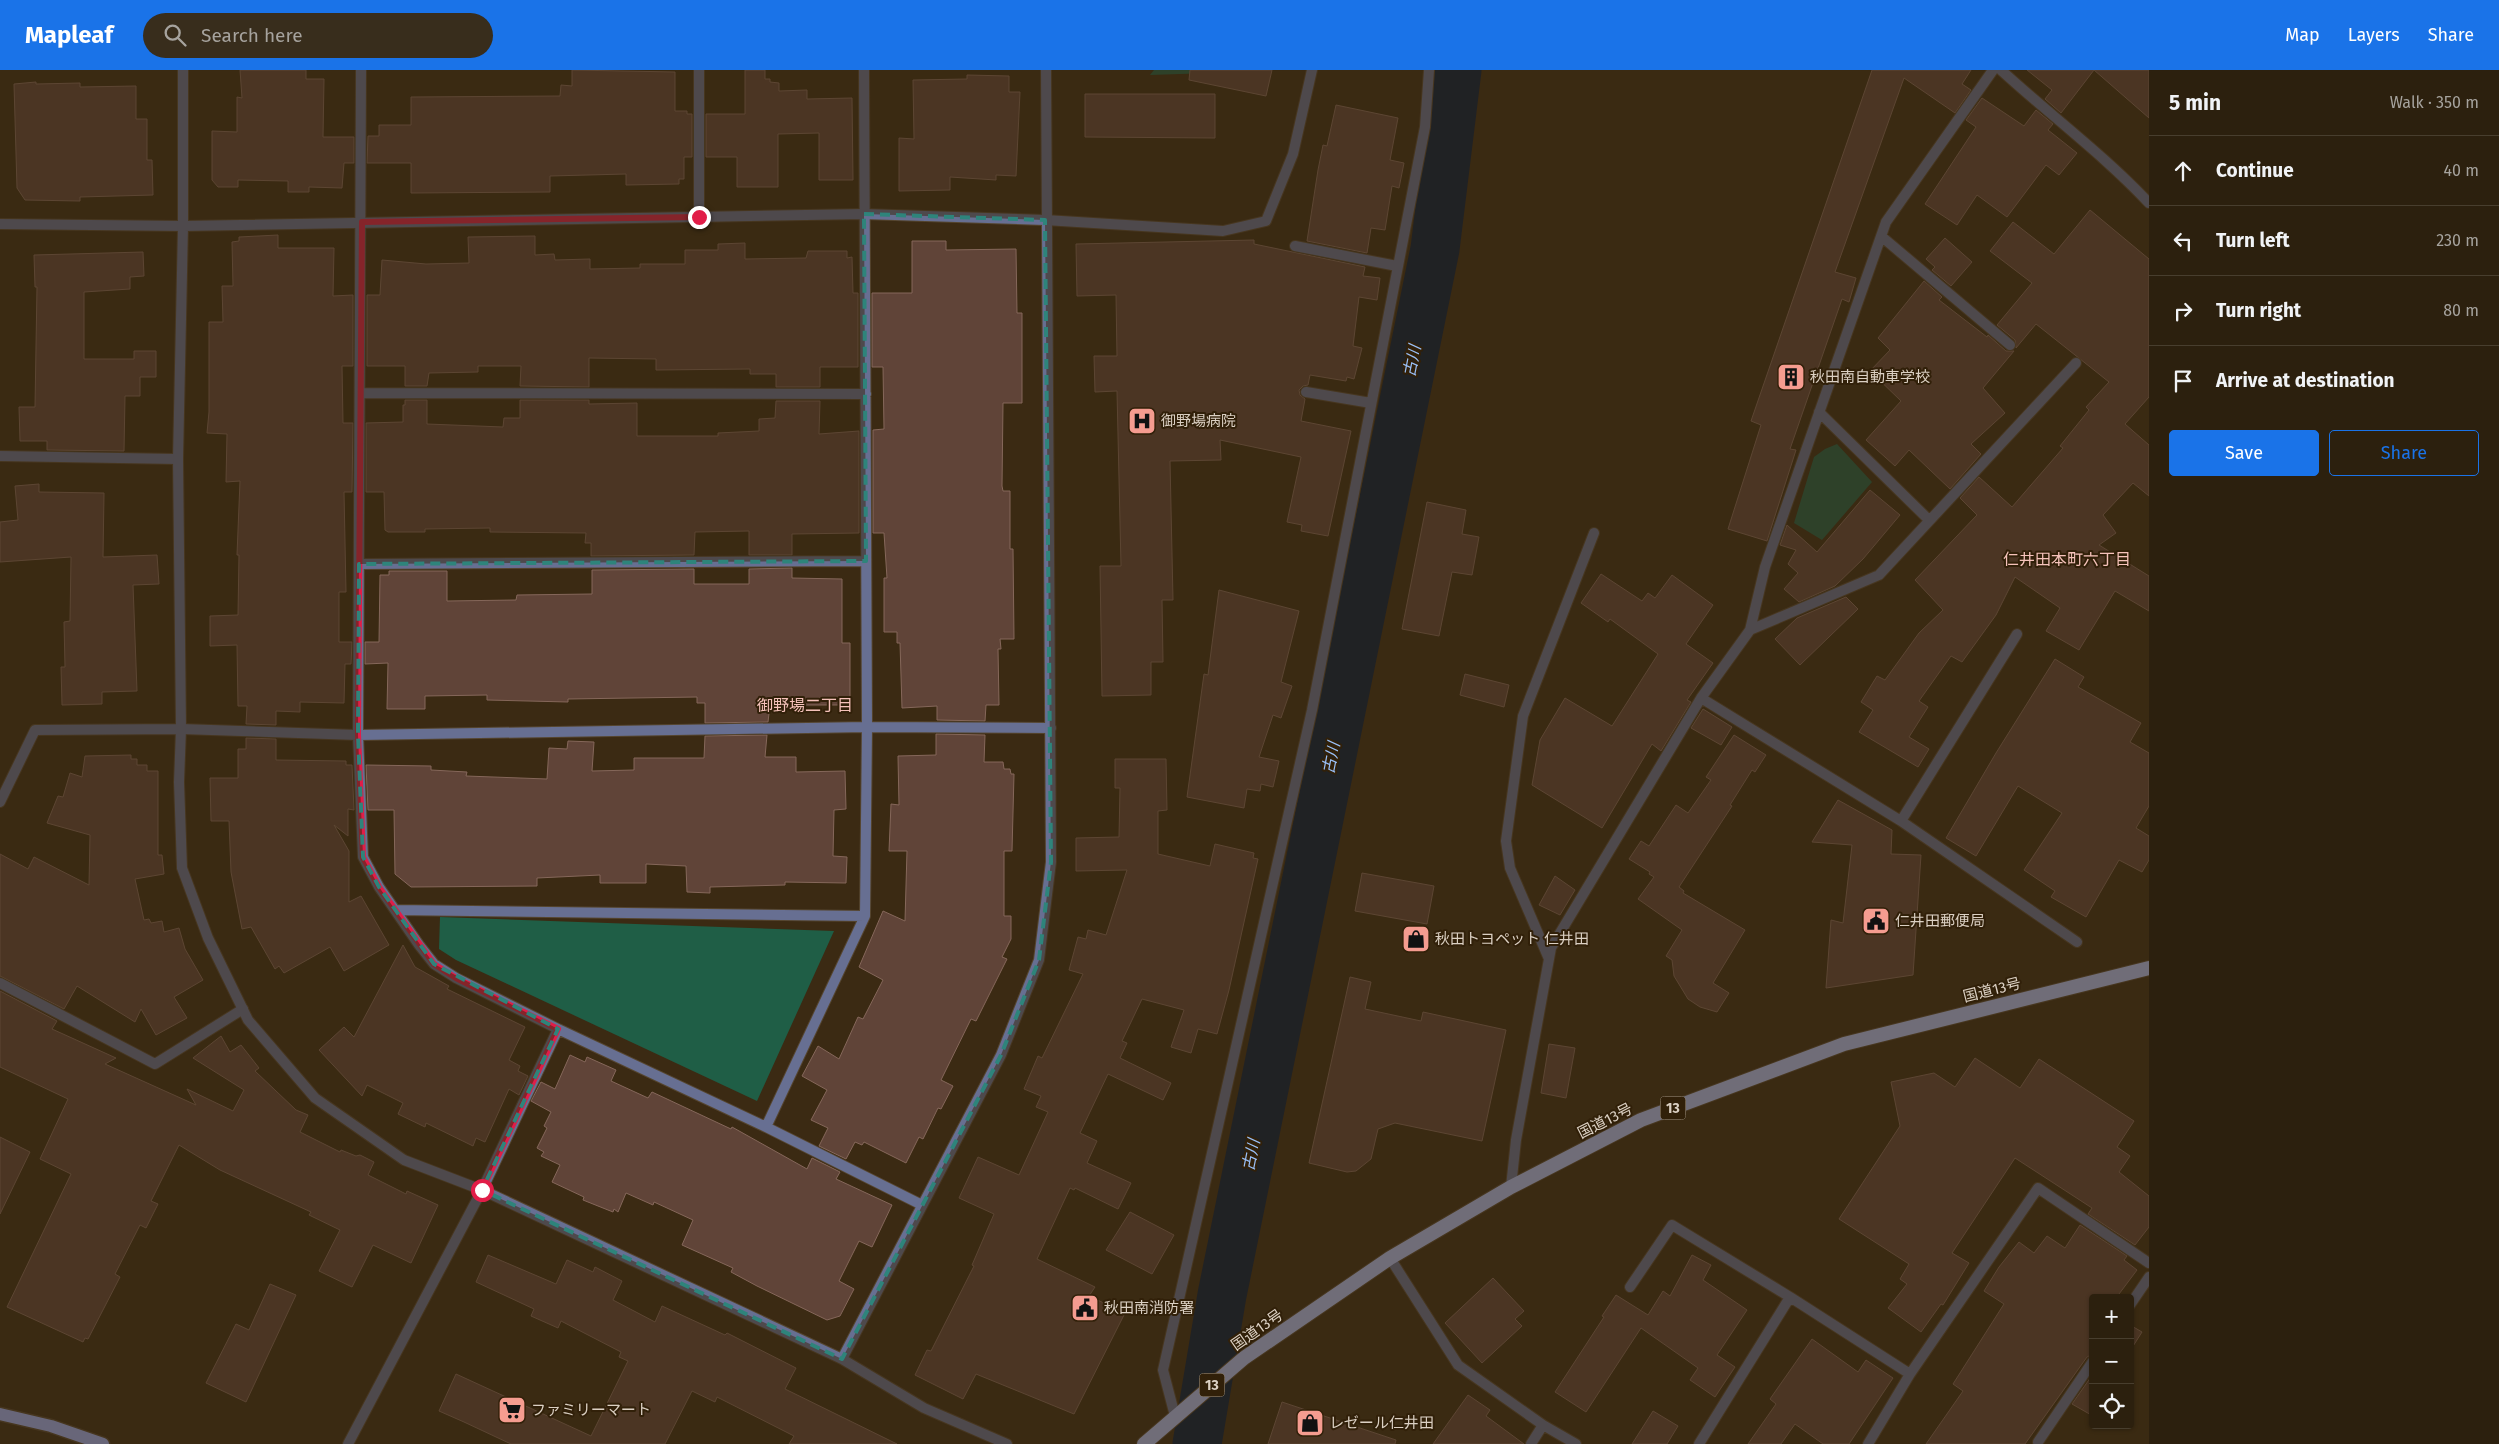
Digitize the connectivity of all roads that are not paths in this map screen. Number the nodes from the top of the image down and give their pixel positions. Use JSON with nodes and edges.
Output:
{"nodes":[{"id":1,"x":183,"y":70,"type":"edge"},
{"id":2,"x":361,"y":70,"type":"edge"},
{"id":3,"x":699,"y":70,"type":"edge"},
{"id":4,"x":864,"y":70,"type":"edge"},
{"id":5,"x":1046,"y":70,"type":"edge"},
{"id":6,"x":1312,"y":70,"type":"edge"},
{"id":7,"x":1429,"y":70,"type":"edge"},
{"id":8,"x":1993,"y":70,"type":"edge"},
{"id":9,"x":2001,"y":70,"type":"edge"},
{"id":10,"x":2149,"y":203,"type":"edge"},
{"id":11,"x":864,"y":214,"type":"junction"},
{"id":12,"x":699,"y":217,"type":"junction"},
{"id":13,"x":1045,"y":220,"type":"junction"},
{"id":14,"x":362,"y":222,"type":"junction"},
{"id":15,"x":0,"y":224,"type":"edge"},
{"id":16,"x":183,"y":226,"type":"junction"},
{"id":17,"x":1881,"y":236,"type":"junction"},
{"id":18,"x":1295,"y":246,"type":"dead end"},
{"id":19,"x":1397,"y":266,"type":"junction"},
{"id":20,"x":2010,"y":345,"type":"dead end"},
{"id":21,"x":2076,"y":363,"type":"dead end"},
{"id":22,"x":1306,"y":392,"type":"dead end"},
{"id":23,"x":360,"y":393,"type":"junction"},
{"id":24,"x":866,"y":394,"type":"junction"},
{"id":25,"x":1371,"y":403,"type":"junction"},
{"id":26,"x":1819,"y":412,"type":"junction"},
{"id":27,"x":0,"y":456,"type":"edge"},
{"id":28,"x":178,"y":459,"type":"junction"},
{"id":29,"x":1928,"y":520,"type":"junction"},
{"id":30,"x":1594,"y":533,"type":"dead end"},
{"id":31,"x":866,"y":561,"type":"junction"},
{"id":32,"x":359,"y":564,"type":"junction"},
{"id":33,"x":1750,"y":630,"type":"junction"},
{"id":34,"x":2017,"y":634,"type":"dead end"},
{"id":35,"x":1701,"y":698,"type":"junction"},
{"id":36,"x":868,"y":727,"type":"junction"},
{"id":37,"x":1051,"y":728,"type":"junction"},
{"id":38,"x":181,"y":730,"type":"junction"},
{"id":39,"x":358,"y":734,"type":"junction"},
{"id":40,"x":0,"y":802,"type":"edge"},
{"id":41,"x":1901,"y":821,"type":"junction"},
{"id":42,"x":395,"y":910,"type":"junction"},
{"id":43,"x":865,"y":916,"type":"junction"},
{"id":44,"x":2077,"y":942,"type":"dead end"},
{"id":45,"x":1549,"y":959,"type":"junction"},
{"id":46,"x":2149,"y":968,"type":"edge"},
{"id":47,"x":0,"y":983,"type":"edge"},
{"id":48,"x":243,"y":1009,"type":"junction"},
{"id":49,"x":558,"y":1029,"type":"junction"},
{"id":50,"x":766,"y":1127,"type":"junction"},
{"id":51,"x":1511,"y":1187,"type":"junction"},
{"id":52,"x":482,"y":1190,"type":"junction"},
{"id":53,"x":922,"y":1205,"type":"junction"},
{"id":54,"x":1390,"y":1258,"type":"junction"},
{"id":55,"x":2149,"y":1263,"type":"edge"},
{"id":56,"x":2149,"y":1277,"type":"edge"},
{"id":57,"x":1630,"y":1287,"type":"dead end"},
{"id":58,"x":1790,"y":1297,"type":"junction"},
{"id":59,"x":2134,"y":1299,"type":"edge"},
{"id":60,"x":842,"y":1359,"type":"junction"},
{"id":61,"x":2089,"y":1367,"type":"edge"},
{"id":62,"x":1910,"y":1374,"type":"junction"},
{"id":63,"x":0,"y":1414,"type":"edge"},
{"id":64,"x":1178,"y":1414,"type":"junction"},
{"id":65,"x":1543,"y":1425,"type":"junction"},
{"id":66,"x":2038,"y":1442,"type":"dead end"},
{"id":67,"x":103,"y":1444,"type":"edge"},
{"id":68,"x":348,"y":1444,"type":"edge"},
{"id":69,"x":1007,"y":1444,"type":"edge"},
{"id":70,"x":1144,"y":1444,"type":"edge"},
{"id":71,"x":1531,"y":1444,"type":"edge"},
{"id":72,"x":1576,"y":1444,"type":"edge"},
{"id":73,"x":1699,"y":1444,"type":"edge"},
{"id":74,"x":1868,"y":1444,"type":"edge"}],
"edges":[{"from":1,"to":16,"type":"street"},
{"from":2,"to":14,"type":"street"},
{"from":3,"to":12,"type":"street"},
{"from":4,"to":11,"type":"street"},
{"from":5,"to":13,"type":"street"},
{"from":6,"to":13,"type":"street"},
{"from":7,"to":19,"type":"street"},
{"from":8,"to":17,"type":"street"},
{"from":9,"to":10,"type":"street"},
{"from":11,"to":12,"type":"street"},
{"from":11,"to":13,"type":"street"},
{"from":11,"to":24,"type":"street"},
{"from":12,"to":14,"type":"street"},
{"from":13,"to":37,"type":"street"},
{"from":14,"to":16,"type":"street"},
{"from":14,"to":23,"type":"street"},
{"from":15,"to":16,"type":"street"},
{"from":16,"to":28,"type":"street"},
{"from":17,"to":20,"type":"street"},
{"from":17,"to":26,"type":"street"},
{"from":18,"to":19,"type":"street"},
{"from":19,"to":25,"type":"street"},
{"from":21,"to":29,"type":"street"},
{"from":22,"to":25,"type":"street"},
{"from":23,"to":24,"type":"street"},
{"from":23,"to":32,"type":"street"},
{"from":24,"to":31,"type":"street"},
{"from":25,"to":64,"type":"street"},
{"from":26,"to":29,"type":"street"},
{"from":26,"to":33,"type":"street"},
{"from":27,"to":28,"type":"street"},
{"from":28,"to":38,"type":"street"},
{"from":29,"to":33,"type":"street"},
{"from":30,"to":45,"type":"street"},
{"from":31,"to":32,"type":"street"},
{"from":31,"to":36,"type":"street"},
{"from":32,"to":39,"type":"street"},
{"from":33,"to":35,"type":"street"},
{"from":34,"to":41,"type":"street"},
{"from":35,"to":41,"type":"street"},
{"from":35,"to":45,"type":"street"},
{"from":36,"to":37,"type":"street"},
{"from":36,"to":39,"type":"street"},
{"from":36,"to":43,"type":"street"},
{"from":37,"to":53,"type":"street"},
{"from":38,"to":39,"type":"street"},
{"from":38,"to":40,"type":"street"},
{"from":38,"to":48,"type":"street"},
{"from":39,"to":42,"type":"street"},
{"from":41,"to":44,"type":"street"},
{"from":42,"to":43,"type":"street"},
{"from":42,"to":49,"type":"street"},
{"from":43,"to":50,"type":"street"},
{"from":45,"to":51,"type":"street"},
{"from":46,"to":51,"type":"highway","name":"国道13号","number":"13"},
{"from":47,"to":48,"type":"street"},
{"from":48,"to":52,"type":"street"},
{"from":49,"to":50,"type":"street"},
{"from":49,"to":52,"type":"street"},
{"from":50,"to":53,"type":"street"},
{"from":51,"to":54,"type":"highway","name":"国道13号","number":"13"},
{"from":52,"to":60,"type":"street"},
{"from":52,"to":68,"type":"street"},
{"from":53,"to":60,"type":"street"},
{"from":54,"to":64,"type":"highway","name":"国道13号","number":"13"},
{"from":54,"to":65,"type":"street"},
{"from":55,"to":62,"type":"street"},
{"from":56,"to":59,"type":"street"},
{"from":57,"to":58,"type":"street"},
{"from":58,"to":62,"type":"street"},
{"from":58,"to":73,"type":"street"},
{"from":60,"to":69,"type":"street"},
{"from":61,"to":66,"type":"street"},
{"from":62,"to":74,"type":"street"},
{"from":63,"to":67,"type":"main road"},
{"from":64,"to":70,"type":"highway","name":"国道13号","number":"13"},
{"from":65,"to":71,"type":"street"},
{"from":65,"to":72,"type":"street"}]}
